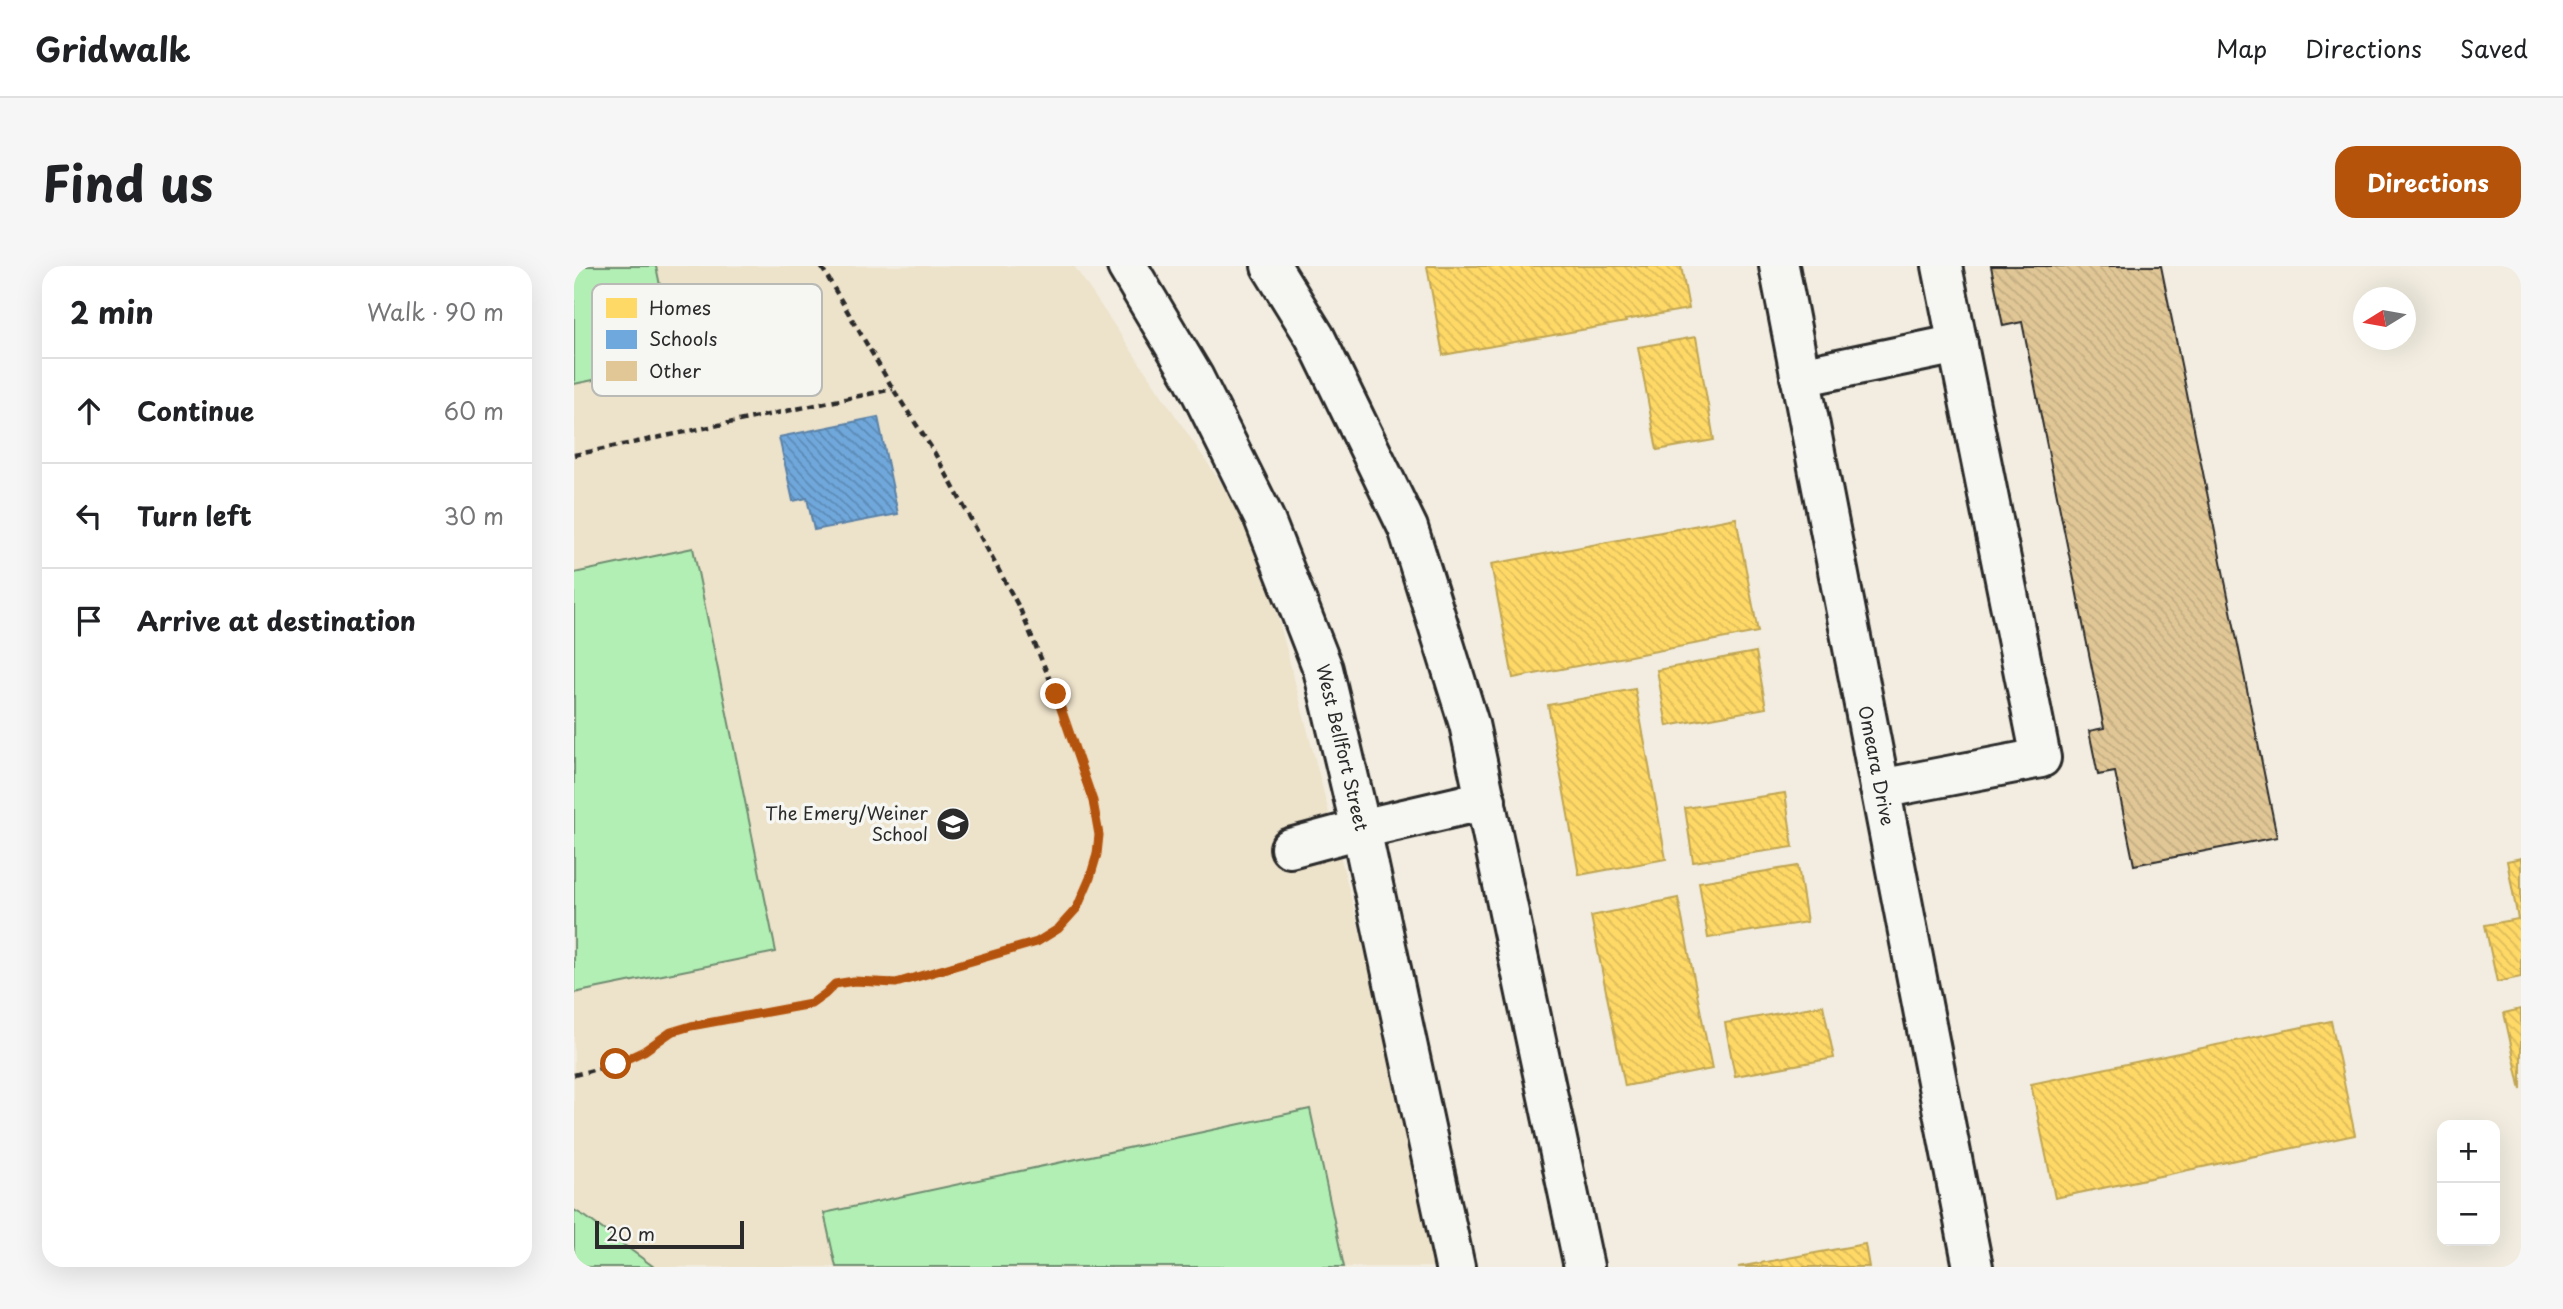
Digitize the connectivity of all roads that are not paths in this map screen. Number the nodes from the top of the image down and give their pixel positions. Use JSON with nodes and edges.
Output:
{"nodes":[{"id":1,"x":1127,"y":266,"type":"edge"},
{"id":2,"x":1271,"y":266,"type":"edge"},
{"id":3,"x":1779,"y":266,"type":"edge"},
{"id":4,"x":1942,"y":266,"type":"edge"},
{"id":5,"x":1958,"y":344,"type":"junction"},
{"id":6,"x":1800,"y":377,"type":"junction"},
{"id":7,"x":1881,"y":789,"type":"junction"},
{"id":8,"x":1486,"y":800,"type":"junction"},
{"id":9,"x":1361,"y":829,"type":"junction"},
{"id":10,"x":1290,"y":848,"type":"dead end"},
{"id":11,"x":1455,"y":1267,"type":"edge"},
{"id":12,"x":1584,"y":1267,"type":"edge"},
{"id":13,"x":1973,"y":1267,"type":"edge"}],
"edges":[{"from":1,"to":9,"type":"main road","name":"West Bellfort Street"},
{"from":2,"to":8,"type":"main road"},
{"from":3,"to":6,"type":"main road","name":"Omeara Drive"},
{"from":4,"to":5,"type":"main road"},
{"from":5,"to":6,"type":"main road"},
{"from":5,"to":7,"type":"main road"},
{"from":6,"to":7,"type":"main road","name":"Omeara Drive"},
{"from":7,"to":13,"type":"main road","name":"Omeara Drive"},
{"from":8,"to":9,"type":"main road"},
{"from":8,"to":12,"type":"main road"},
{"from":9,"to":10,"type":"main road"},
{"from":9,"to":11,"type":"main road","name":"West Bellfort Street"}]}
